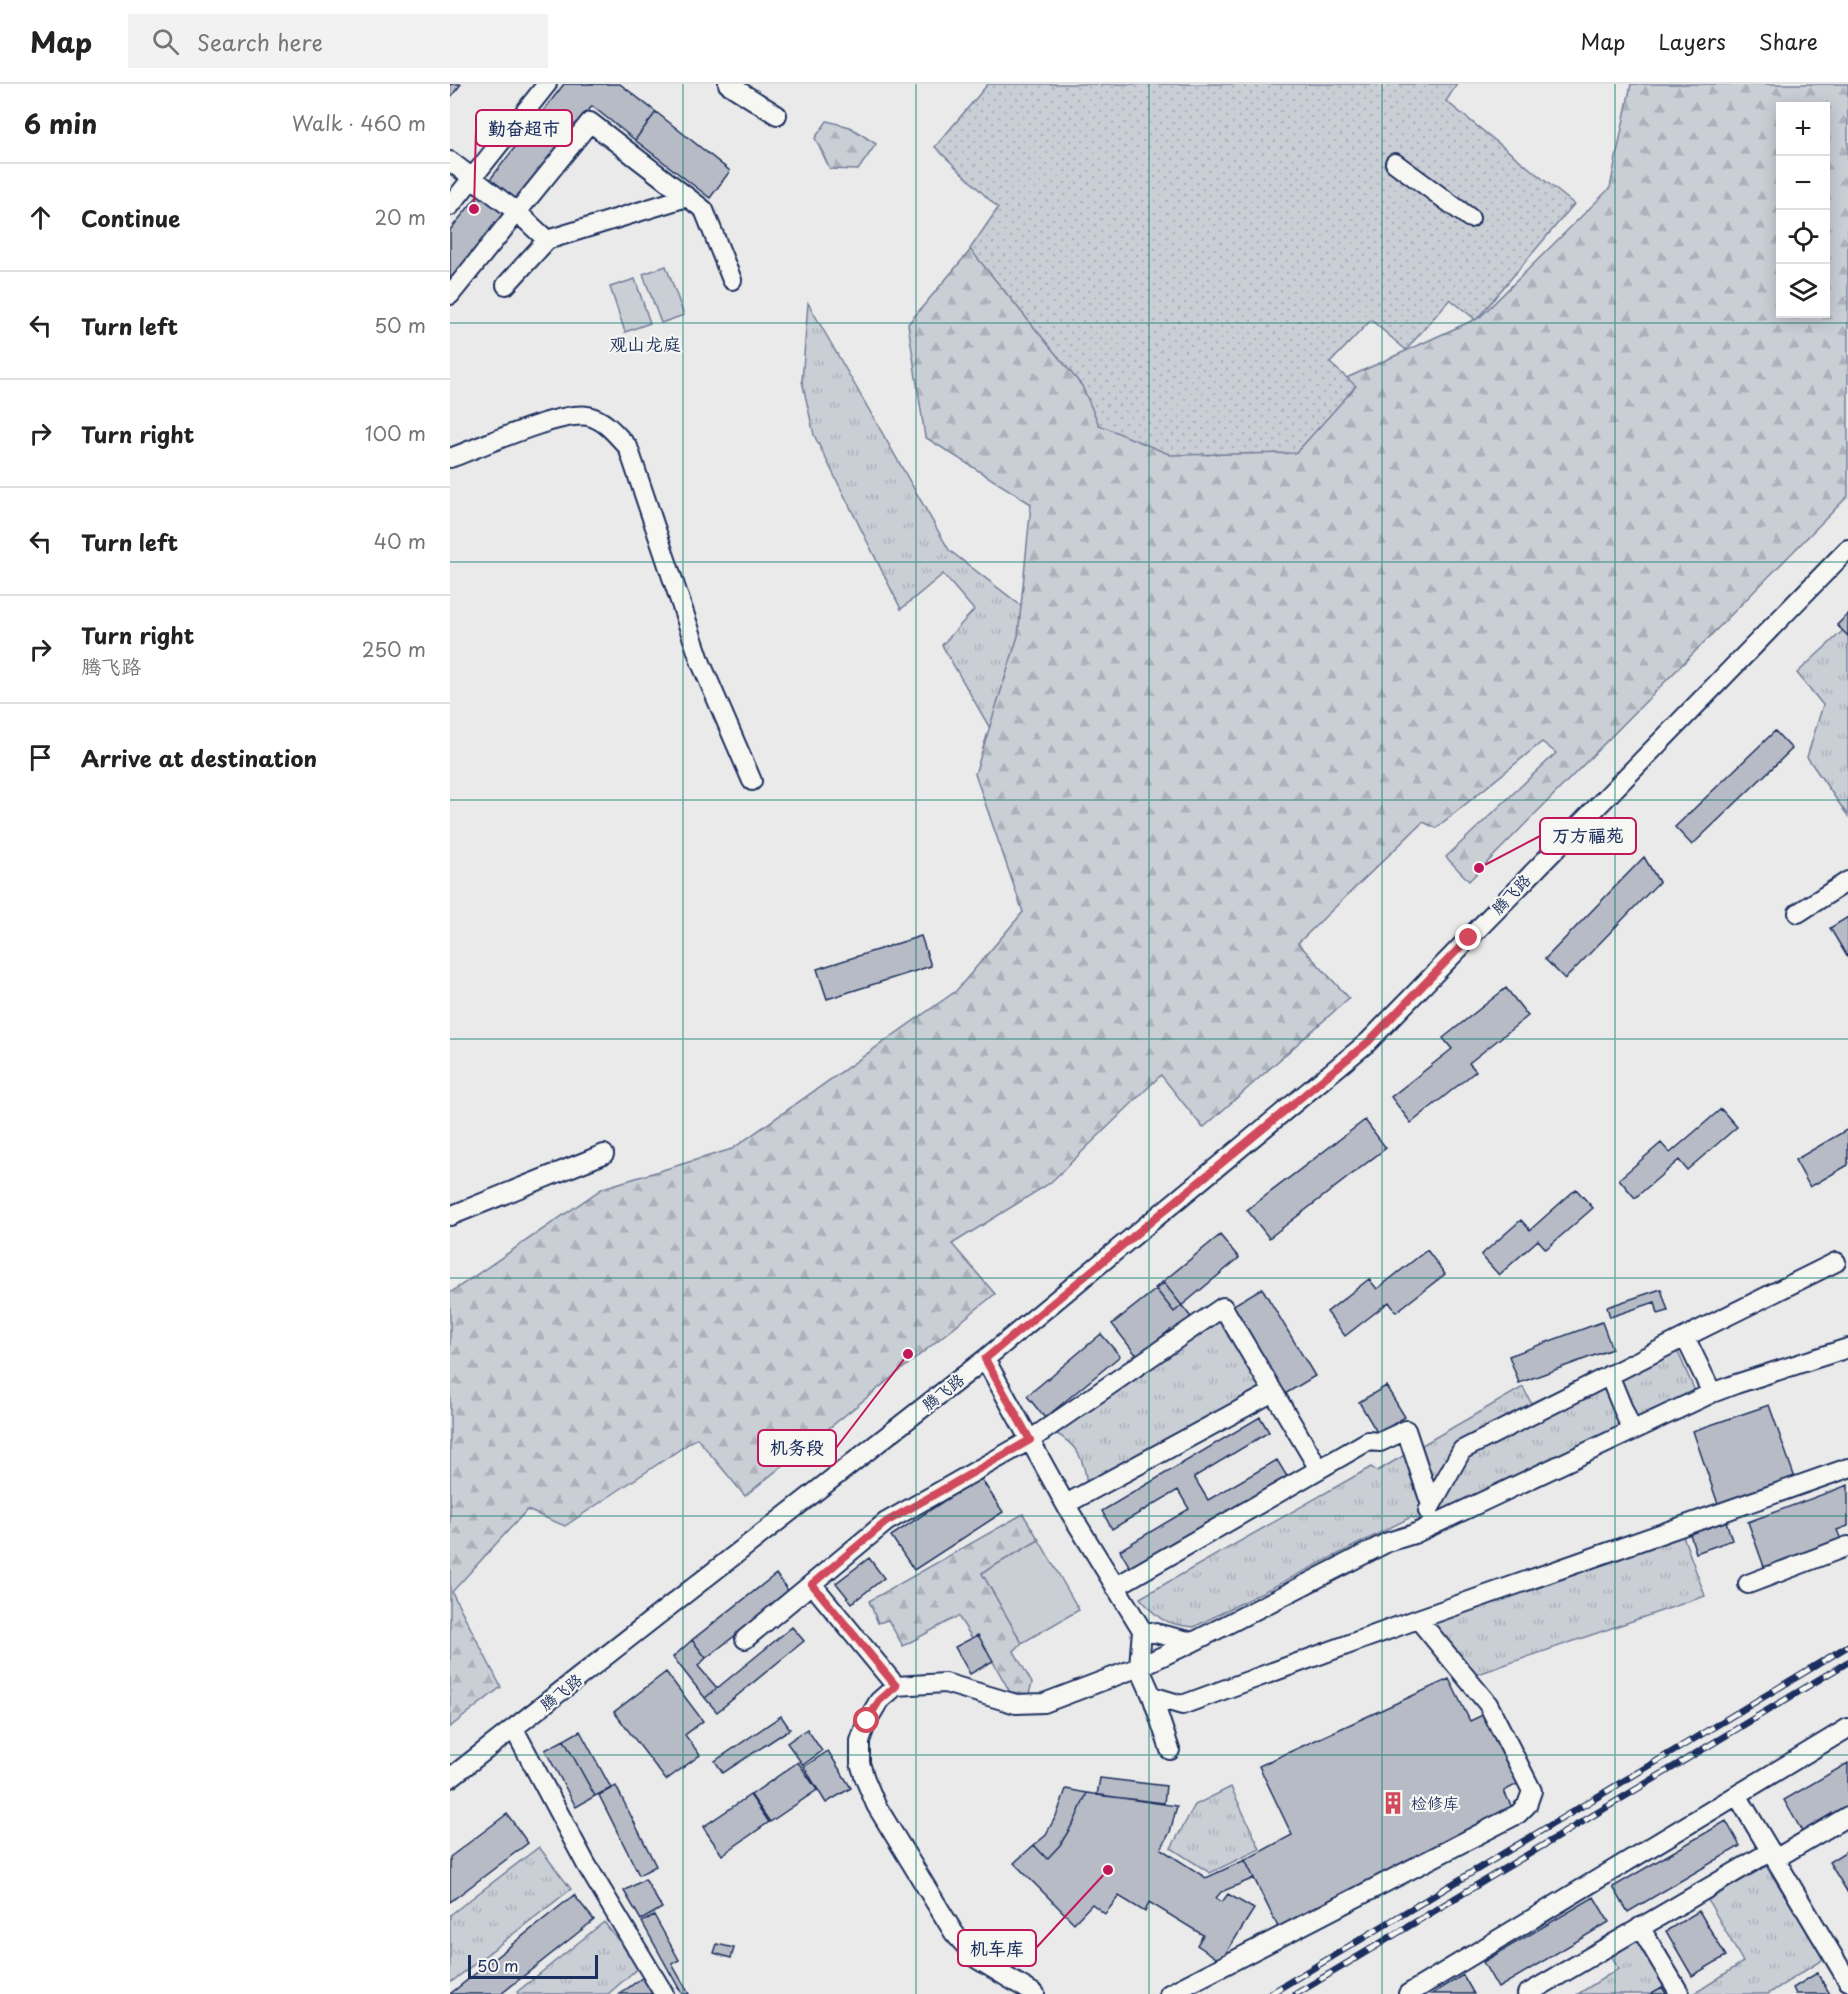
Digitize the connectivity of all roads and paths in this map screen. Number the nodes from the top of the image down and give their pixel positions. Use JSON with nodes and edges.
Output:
{"nodes":[{"id":1,"x":547,"y":84,"type":"edge"},
{"id":2,"x":728,"y":84,"type":"edge"},
{"id":3,"x":777,"y":115,"type":"dead end"},
{"id":4,"x":450,"y":161,"type":"edge"},
{"id":5,"x":1395,"y":163,"type":"dead end"},
{"id":6,"x":687,"y":197,"type":"junction"},
{"id":7,"x":450,"y":206,"type":"edge"},
{"id":8,"x":517,"y":212,"type":"junction"},
{"id":9,"x":1470,"y":218,"type":"dead end"},
{"id":10,"x":547,"y":240,"type":"junction"},
{"id":11,"x":732,"y":280,"type":"dead end"},
{"id":12,"x":506,"y":285,"type":"dead end"},
{"id":13,"x":450,"y":295,"type":"edge"},
{"id":14,"x":450,"y":458,"type":"edge"},
{"id":15,"x":1848,"y":549,"type":"edge"},
{"id":16,"x":752,"y":781,"type":"dead end"},
{"id":17,"x":1848,"y":881,"type":"edge"},
{"id":18,"x":1798,"y":913,"type":"dead end"},
{"id":19,"x":604,"y":1154,"type":"dead end"},
{"id":20,"x":450,"y":1216,"type":"edge"},
{"id":21,"x":1836,"y":1262,"type":"dead end"},
{"id":22,"x":1685,"y":1337,"type":"junction"},
{"id":23,"x":1848,"y":1348,"type":"edge"},
{"id":24,"x":985,"y":1359,"type":"junction"},
{"id":25,"x":1609,"y":1375,"type":"junction"},
{"id":26,"x":1273,"y":1392,"type":"junction"},
{"id":27,"x":1712,"y":1394,"type":"junction"},
{"id":28,"x":1632,"y":1431,"type":"junction"},
{"id":29,"x":1030,"y":1440,"type":"junction"},
{"id":30,"x":1848,"y":1468,"type":"edge"},
{"id":31,"x":1319,"y":1469,"type":"junction"},
{"id":32,"x":1066,"y":1504,"type":"junction"},
{"id":33,"x":1431,"y":1505,"type":"junction"},
{"id":34,"x":1414,"y":1534,"type":"junction"},
{"id":35,"x":1848,"y":1546,"type":"edge"},
{"id":36,"x":812,"y":1584,"type":"junction"},
{"id":37,"x":1748,"y":1584,"type":"dead end"},
{"id":38,"x":1115,"y":1587,"type":"junction"},
{"id":39,"x":1418,"y":1619,"type":"junction"},
{"id":40,"x":1142,"y":1630,"type":"junction"},
{"id":41,"x":745,"y":1639,"type":"dead end"},
{"id":42,"x":1192,"y":1642,"type":"junction"},
{"id":43,"x":1139,"y":1666,"type":"junction"},
{"id":44,"x":896,"y":1686,"type":"junction"},
{"id":45,"x":1152,"y":1696,"type":"junction"},
{"id":46,"x":1848,"y":1728,"type":"edge"},
{"id":47,"x":514,"y":1729,"type":"junction"},
{"id":48,"x":1170,"y":1750,"type":"dead end"},
{"id":49,"x":450,"y":1778,"type":"edge"},
{"id":50,"x":1737,"y":1795,"type":"junction"},
{"id":51,"x":1848,"y":1816,"type":"edge"},
{"id":52,"x":1773,"y":1855,"type":"junction"},
{"id":53,"x":1640,"y":1926,"type":"junction"},
{"id":54,"x":1848,"y":1980,"type":"edge"},
{"id":55,"x":664,"y":1994,"type":"edge"},
{"id":56,"x":1035,"y":1994,"type":"edge"},
{"id":57,"x":1169,"y":1994,"type":"edge"},
{"id":58,"x":1408,"y":1994,"type":"edge"},
{"id":59,"x":1527,"y":1994,"type":"edge"},
{"id":60,"x":1680,"y":1994,"type":"edge"}],
"edges":[{"from":1,"to":7,"type":"street"},
{"from":2,"to":3,"type":"street"},
{"from":4,"to":8,"type":"street"},
{"from":5,"to":9,"type":"street"},
{"from":6,"to":8,"type":"street"},
{"from":6,"to":10,"type":"street"},
{"from":6,"to":11,"type":"street"},
{"from":8,"to":10,"type":"street"},
{"from":8,"to":13,"type":"street"},
{"from":10,"to":12,"type":"street"},
{"from":14,"to":16,"type":"street"},
{"from":15,"to":24,"type":"street","name":"腾飞路"},
{"from":17,"to":18,"type":"street"},
{"from":19,"to":20,"type":"street"},
{"from":21,"to":22,"type":"street"},
{"from":22,"to":25,"type":"street"},
{"from":22,"to":27,"type":"street"},
{"from":23,"to":27,"type":"street"},
{"from":24,"to":29,"type":"street"},
{"from":24,"to":47,"type":"street","name":"腾飞路"},
{"from":25,"to":28,"type":"street"},
{"from":25,"to":33,"type":"street"},
{"from":26,"to":29,"type":"street"},
{"from":26,"to":31,"type":"street"},
{"from":26,"to":32,"type":"street"},
{"from":27,"to":28,"type":"street"},
{"from":28,"to":34,"type":"street"},
{"from":29,"to":32,"type":"street"},
{"from":29,"to":36,"type":"street"},
{"from":30,"to":39,"type":"street"},
{"from":31,"to":33,"type":"street"},
{"from":31,"to":38,"type":"street"},
{"from":32,"to":38,"type":"street"},
{"from":33,"to":34,"type":"street"},
{"from":34,"to":42,"type":"street"},
{"from":35,"to":37,"type":"street"},
{"from":36,"to":41,"type":"street"},
{"from":36,"to":44,"type":"street"},
{"from":38,"to":40,"type":"street"},
{"from":39,"to":45,"type":"street"},
{"from":39,"to":57,"type":"street"},
{"from":40,"to":42,"type":"street"},
{"from":40,"to":43,"type":"street"},
{"from":42,"to":43,"type":"street"},
{"from":43,"to":44,"type":"street"},
{"from":43,"to":45,"type":"street"},
{"from":44,"to":56,"type":"street"},
{"from":45,"to":48,"type":"street"},
{"from":46,"to":50,"type":"street"},
{"from":47,"to":49,"type":"street","name":"腾飞路"},
{"from":47,"to":55,"type":"street"},
{"from":50,"to":52,"type":"street"},
{"from":50,"to":58,"type":"street"},
{"from":51,"to":52,"type":"street"},
{"from":52,"to":53,"type":"street"},
{"from":52,"to":54,"type":"street"},
{"from":53,"to":59,"type":"street"},
{"from":53,"to":60,"type":"street"}]}
